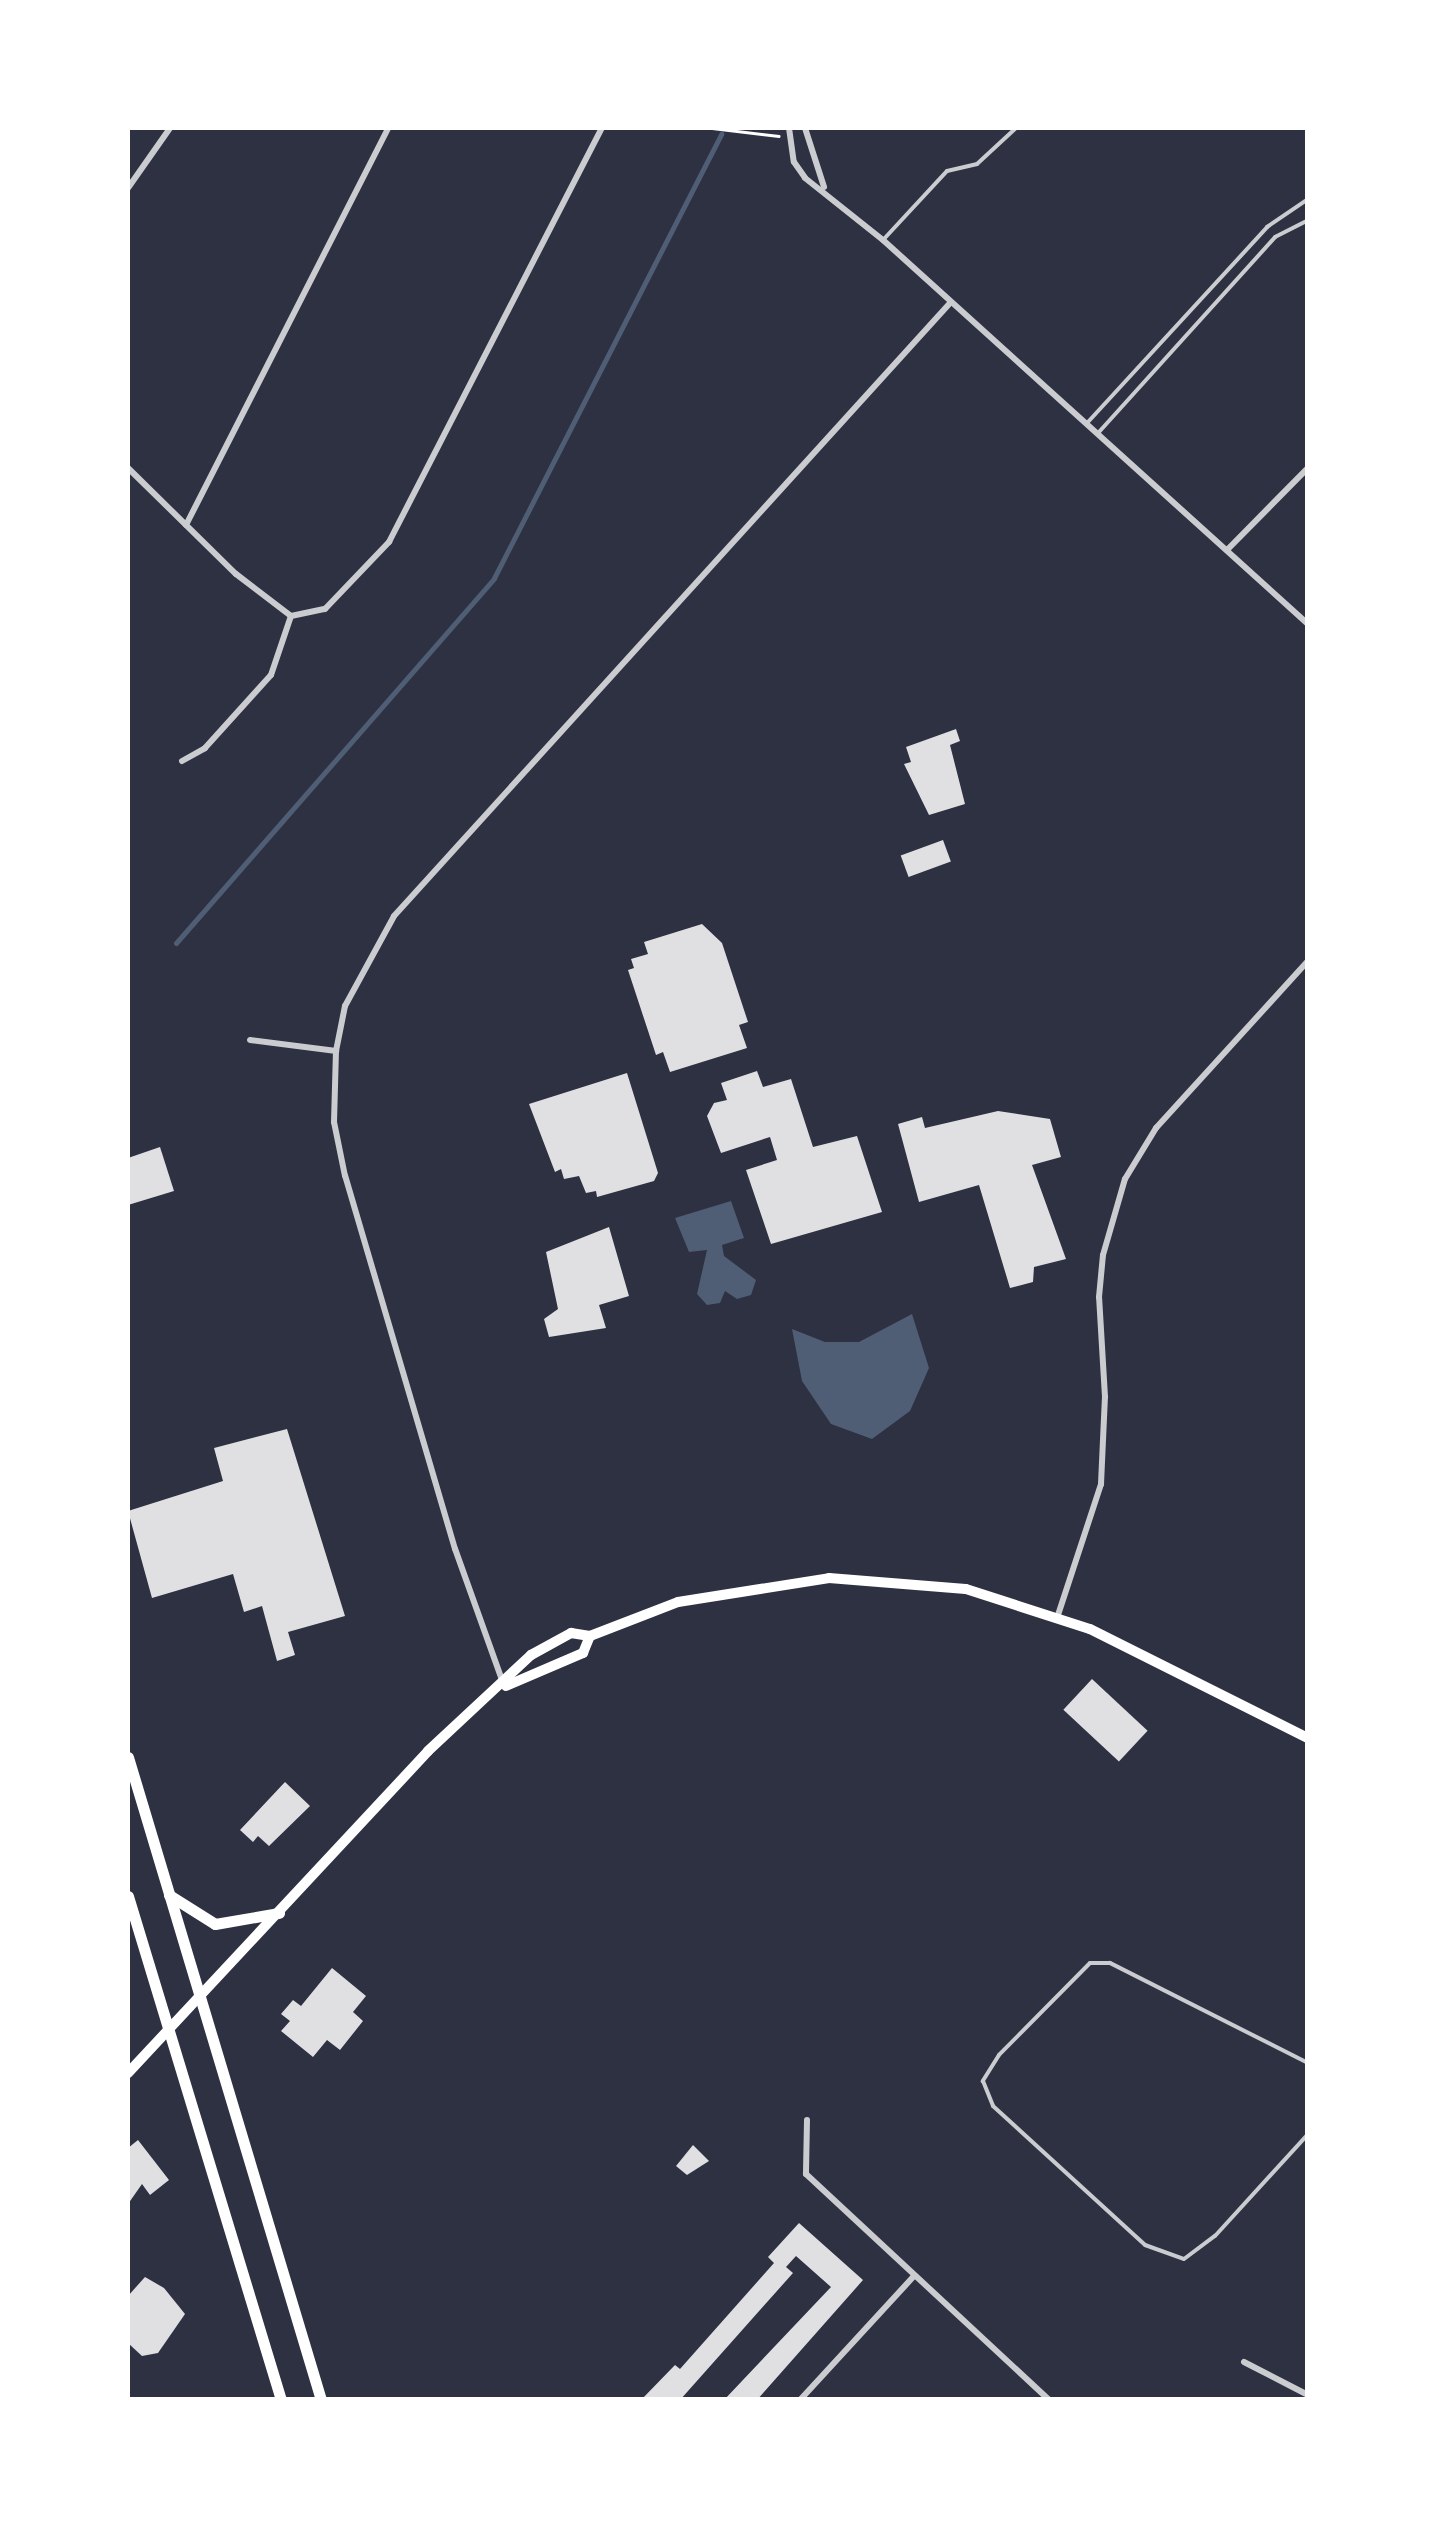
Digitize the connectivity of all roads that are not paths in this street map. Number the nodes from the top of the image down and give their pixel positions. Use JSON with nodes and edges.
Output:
{"nodes":[{"id":1,"x":170,"y":128,"type":"edge"},
{"id":2,"x":388,"y":128,"type":"edge"},
{"id":3,"x":602,"y":128,"type":"edge"},
{"id":4,"x":1016,"y":128,"type":"edge"},
{"id":5,"x":805,"y":129,"type":"edge"},
{"id":6,"x":789,"y":130,"type":"edge"},
{"id":7,"x":128,"y":188,"type":"edge"},
{"id":8,"x":826,"y":190,"type":"junction"},
{"id":9,"x":1308,"y":199,"type":"edge"},
{"id":10,"x":1308,"y":220,"type":"edge"},
{"id":11,"x":883,"y":240,"type":"junction"},
{"id":12,"x":951,"y":302,"type":"junction"},
{"id":13,"x":1088,"y":422,"type":"junction"},
{"id":14,"x":1099,"y":432,"type":"junction"},
{"id":15,"x":128,"y":468,"type":"edge"},
{"id":16,"x":1308,"y":468,"type":"edge"},
{"id":17,"x":186,"y":524,"type":"junction"},
{"id":18,"x":1227,"y":550,"type":"junction"},
{"id":19,"x":292,"y":616,"type":"junction"},
{"id":20,"x":1308,"y":624,"type":"edge"},
{"id":21,"x":182,"y":761,"type":"dead end"},
{"id":22,"x":1308,"y":961,"type":"edge"},
{"id":23,"x":250,"y":1040,"type":"dead end"},
{"id":24,"x":336,"y":1051,"type":"junction"},
{"id":25,"x":1058,"y":1615,"type":"junction"},
{"id":26,"x":590,"y":1636,"type":"junction"},
{"id":27,"x":504,"y":1686,"type":"junction"},
{"id":28,"x":1308,"y":1738,"type":"edge"},
{"id":29,"x":128,"y":1757,"type":"edge"},
{"id":30,"x":168,"y":1895,"type":"junction"},
{"id":31,"x":128,"y":1896,"type":"edge"},
{"id":32,"x":279,"y":1913,"type":"junction"},
{"id":33,"x":199,"y":2001,"type":"junction"},
{"id":34,"x":168,"y":2032,"type":"junction"},
{"id":35,"x":1308,"y":2063,"type":"edge"},
{"id":36,"x":128,"y":2073,"type":"edge"},
{"id":37,"x":807,"y":2120,"type":"dead end"},
{"id":38,"x":1308,"y":2134,"type":"edge"},
{"id":39,"x":914,"y":2276,"type":"junction"},
{"id":40,"x":1244,"y":2362,"type":"dead end"},
{"id":41,"x":1308,"y":2395,"type":"edge"},
{"id":42,"x":281,"y":2400,"type":"edge"},
{"id":43,"x":321,"y":2400,"type":"edge"},
{"id":44,"x":800,"y":2400,"type":"edge"},
{"id":45,"x":1049,"y":2400,"type":"edge"}],
"edges":[{"from":1,"to":7,"type":"street"},
{"from":2,"to":17,"type":"street"},
{"from":3,"to":19,"type":"street"},
{"from":4,"to":11,"type":"lane"},
{"from":5,"to":8,"type":"street"},
{"from":6,"to":8,"type":"street"},
{"from":8,"to":11,"type":"street"},
{"from":9,"to":13,"type":"lane"},
{"from":10,"to":14,"type":"lane"},
{"from":11,"to":12,"type":"street"},
{"from":12,"to":13,"type":"street"},
{"from":12,"to":24,"type":"street"},
{"from":13,"to":14,"type":"street"},
{"from":14,"to":18,"type":"street"},
{"from":15,"to":17,"type":"street"},
{"from":16,"to":18,"type":"street"},
{"from":17,"to":19,"type":"street"},
{"from":18,"to":20,"type":"street"},
{"from":19,"to":21,"type":"street"},
{"from":22,"to":25,"type":"street"},
{"from":23,"to":24,"type":"street"},
{"from":24,"to":27,"type":"street"},
{"from":25,"to":26,"type":"main road"},
{"from":25,"to":28,"type":"main road"},
{"from":26,"to":27,"type":"main road"},
{"from":26,"to":27,"type":"main road"},
{"from":27,"to":32,"type":"main road"},
{"from":29,"to":30,"type":"main road"},
{"from":30,"to":32,"type":"main road"},
{"from":30,"to":33,"type":"main road"},
{"from":31,"to":34,"type":"main road"},
{"from":32,"to":33,"type":"main road"},
{"from":33,"to":34,"type":"main road"},
{"from":33,"to":43,"type":"main road"},
{"from":34,"to":36,"type":"main road"},
{"from":34,"to":42,"type":"main road"},
{"from":35,"to":38,"type":"lane"},
{"from":37,"to":39,"type":"street"},
{"from":39,"to":44,"type":"street"},
{"from":39,"to":45,"type":"street"},
{"from":40,"to":41,"type":"street"}]}
